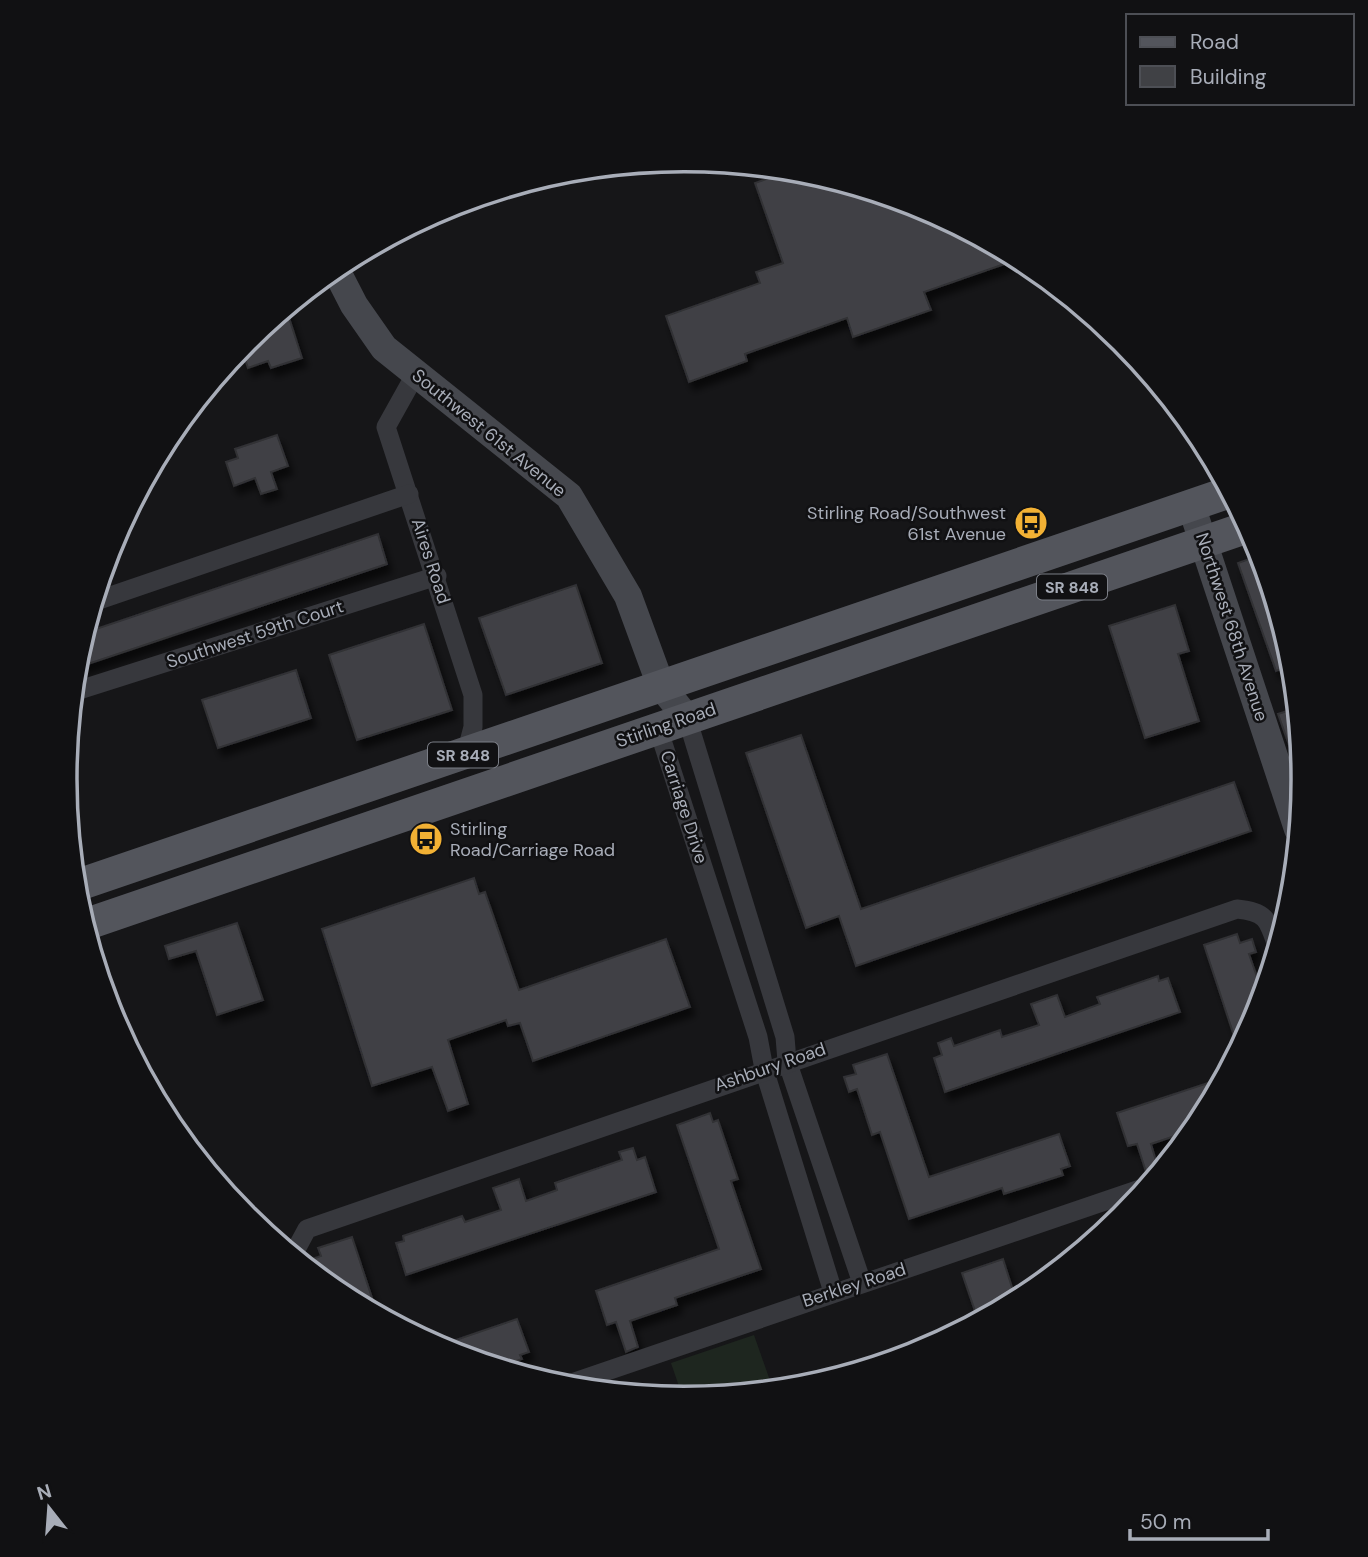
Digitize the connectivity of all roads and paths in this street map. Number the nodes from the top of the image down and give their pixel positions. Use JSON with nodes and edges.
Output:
{"nodes":[{"id":1,"x":340,"y":279,"type":"edge"},
{"id":2,"x":415,"y":375,"type":"junction"},
{"id":3,"x":409,"y":494,"type":"junction"},
{"id":4,"x":1220,"y":495,"type":"edge"},
{"id":5,"x":1191,"y":505,"type":"junction"},
{"id":6,"x":1238,"y":530,"type":"edge"},
{"id":7,"x":1203,"y":542,"type":"junction"},
{"id":8,"x":436,"y":576,"type":"junction"},
{"id":9,"x":105,"y":598,"type":"edge"},
{"id":10,"x":661,"y":686,"type":"junction"},
{"id":11,"x":84,"y":689,"type":"edge"},
{"id":12,"x":672,"y":723,"type":"junction"},
{"id":13,"x":466,"y":754,"type":"junction"},
{"id":14,"x":709,"y":796,"type":"junction"},
{"id":15,"x":684,"y":804,"type":"junction"},
{"id":16,"x":1290,"y":806,"type":"edge"},
{"id":17,"x":86,"y":883,"type":"edge"},
{"id":18,"x":89,"y":897,"type":"edge"},
{"id":19,"x":96,"y":921,"type":"edge"},
{"id":20,"x":1272,"y":930,"type":"edge"},
{"id":21,"x":787,"y":1061,"type":"junction"},
{"id":22,"x":764,"y":1069,"type":"junction"},
{"id":23,"x":1115,"y":1206,"type":"edge"},
{"id":24,"x":296,"y":1245,"type":"edge"},
{"id":25,"x":862,"y":1283,"type":"junction"},
{"id":26,"x":833,"y":1292,"type":"junction"},
{"id":27,"x":588,"y":1377,"type":"edge"}],
"edges":[{"from":1,"to":2,"type":"street","name":"Southwest 61st Avenue"},
{"from":2,"to":3,"type":"street","name":"Aires Road"},
{"from":2,"to":10,"type":"street","name":"Southwest 61st Avenue"},
{"from":3,"to":8,"type":"street","name":"Aires Road"},
{"from":3,"to":9,"type":"street"},
{"from":4,"to":5,"type":"main road","number":"SR 848"},
{"from":5,"to":7,"type":"street","name":"Northwest 68th Avenue"},
{"from":5,"to":10,"type":"main road","number":"SR 848"},
{"from":6,"to":7,"type":"main road","name":"Stirling Road","number":"SR 848"},
{"from":7,"to":12,"type":"main road","name":"Stirling Road","number":"SR 848"},
{"from":7,"to":16,"type":"street","name":"Northwest 68th Avenue"},
{"from":8,"to":11,"type":"street","name":"Southwest 59th Court"},
{"from":8,"to":13,"type":"street","name":"Aires Road"},
{"from":10,"to":12,"type":"street","name":"Carriage Drive"},
{"from":10,"to":13,"type":"main road","number":"SR 848"},
{"from":12,"to":14,"type":"street","name":"Carriage Drive"},
{"from":12,"to":15,"type":"street","name":"Carriage Drive"},
{"from":12,"to":19,"type":"main road","name":"Stirling Road","number":"SR 848"},
{"from":13,"to":17,"type":"main road","number":"SR 848"},
{"from":14,"to":15,"type":"street"},
{"from":14,"to":21,"type":"street","name":"Carriage Drive"},
{"from":15,"to":22,"type":"street","name":"Carriage Drive"},
{"from":18,"to":19,"type":"main road"},
{"from":20,"to":21,"type":"street","name":"Ashbury Road"},
{"from":21,"to":22,"type":"street","name":"Ashbury Road"},
{"from":21,"to":25,"type":"street","name":"Carriage Drive"},
{"from":22,"to":24,"type":"street","name":"Ashbury Road"},
{"from":22,"to":26,"type":"street","name":"Carriage Drive"},
{"from":23,"to":25,"type":"street","name":"Berkley Road"},
{"from":25,"to":26,"type":"street","name":"Berkley Road"},
{"from":26,"to":27,"type":"street","name":"Berkley Road"}]}
